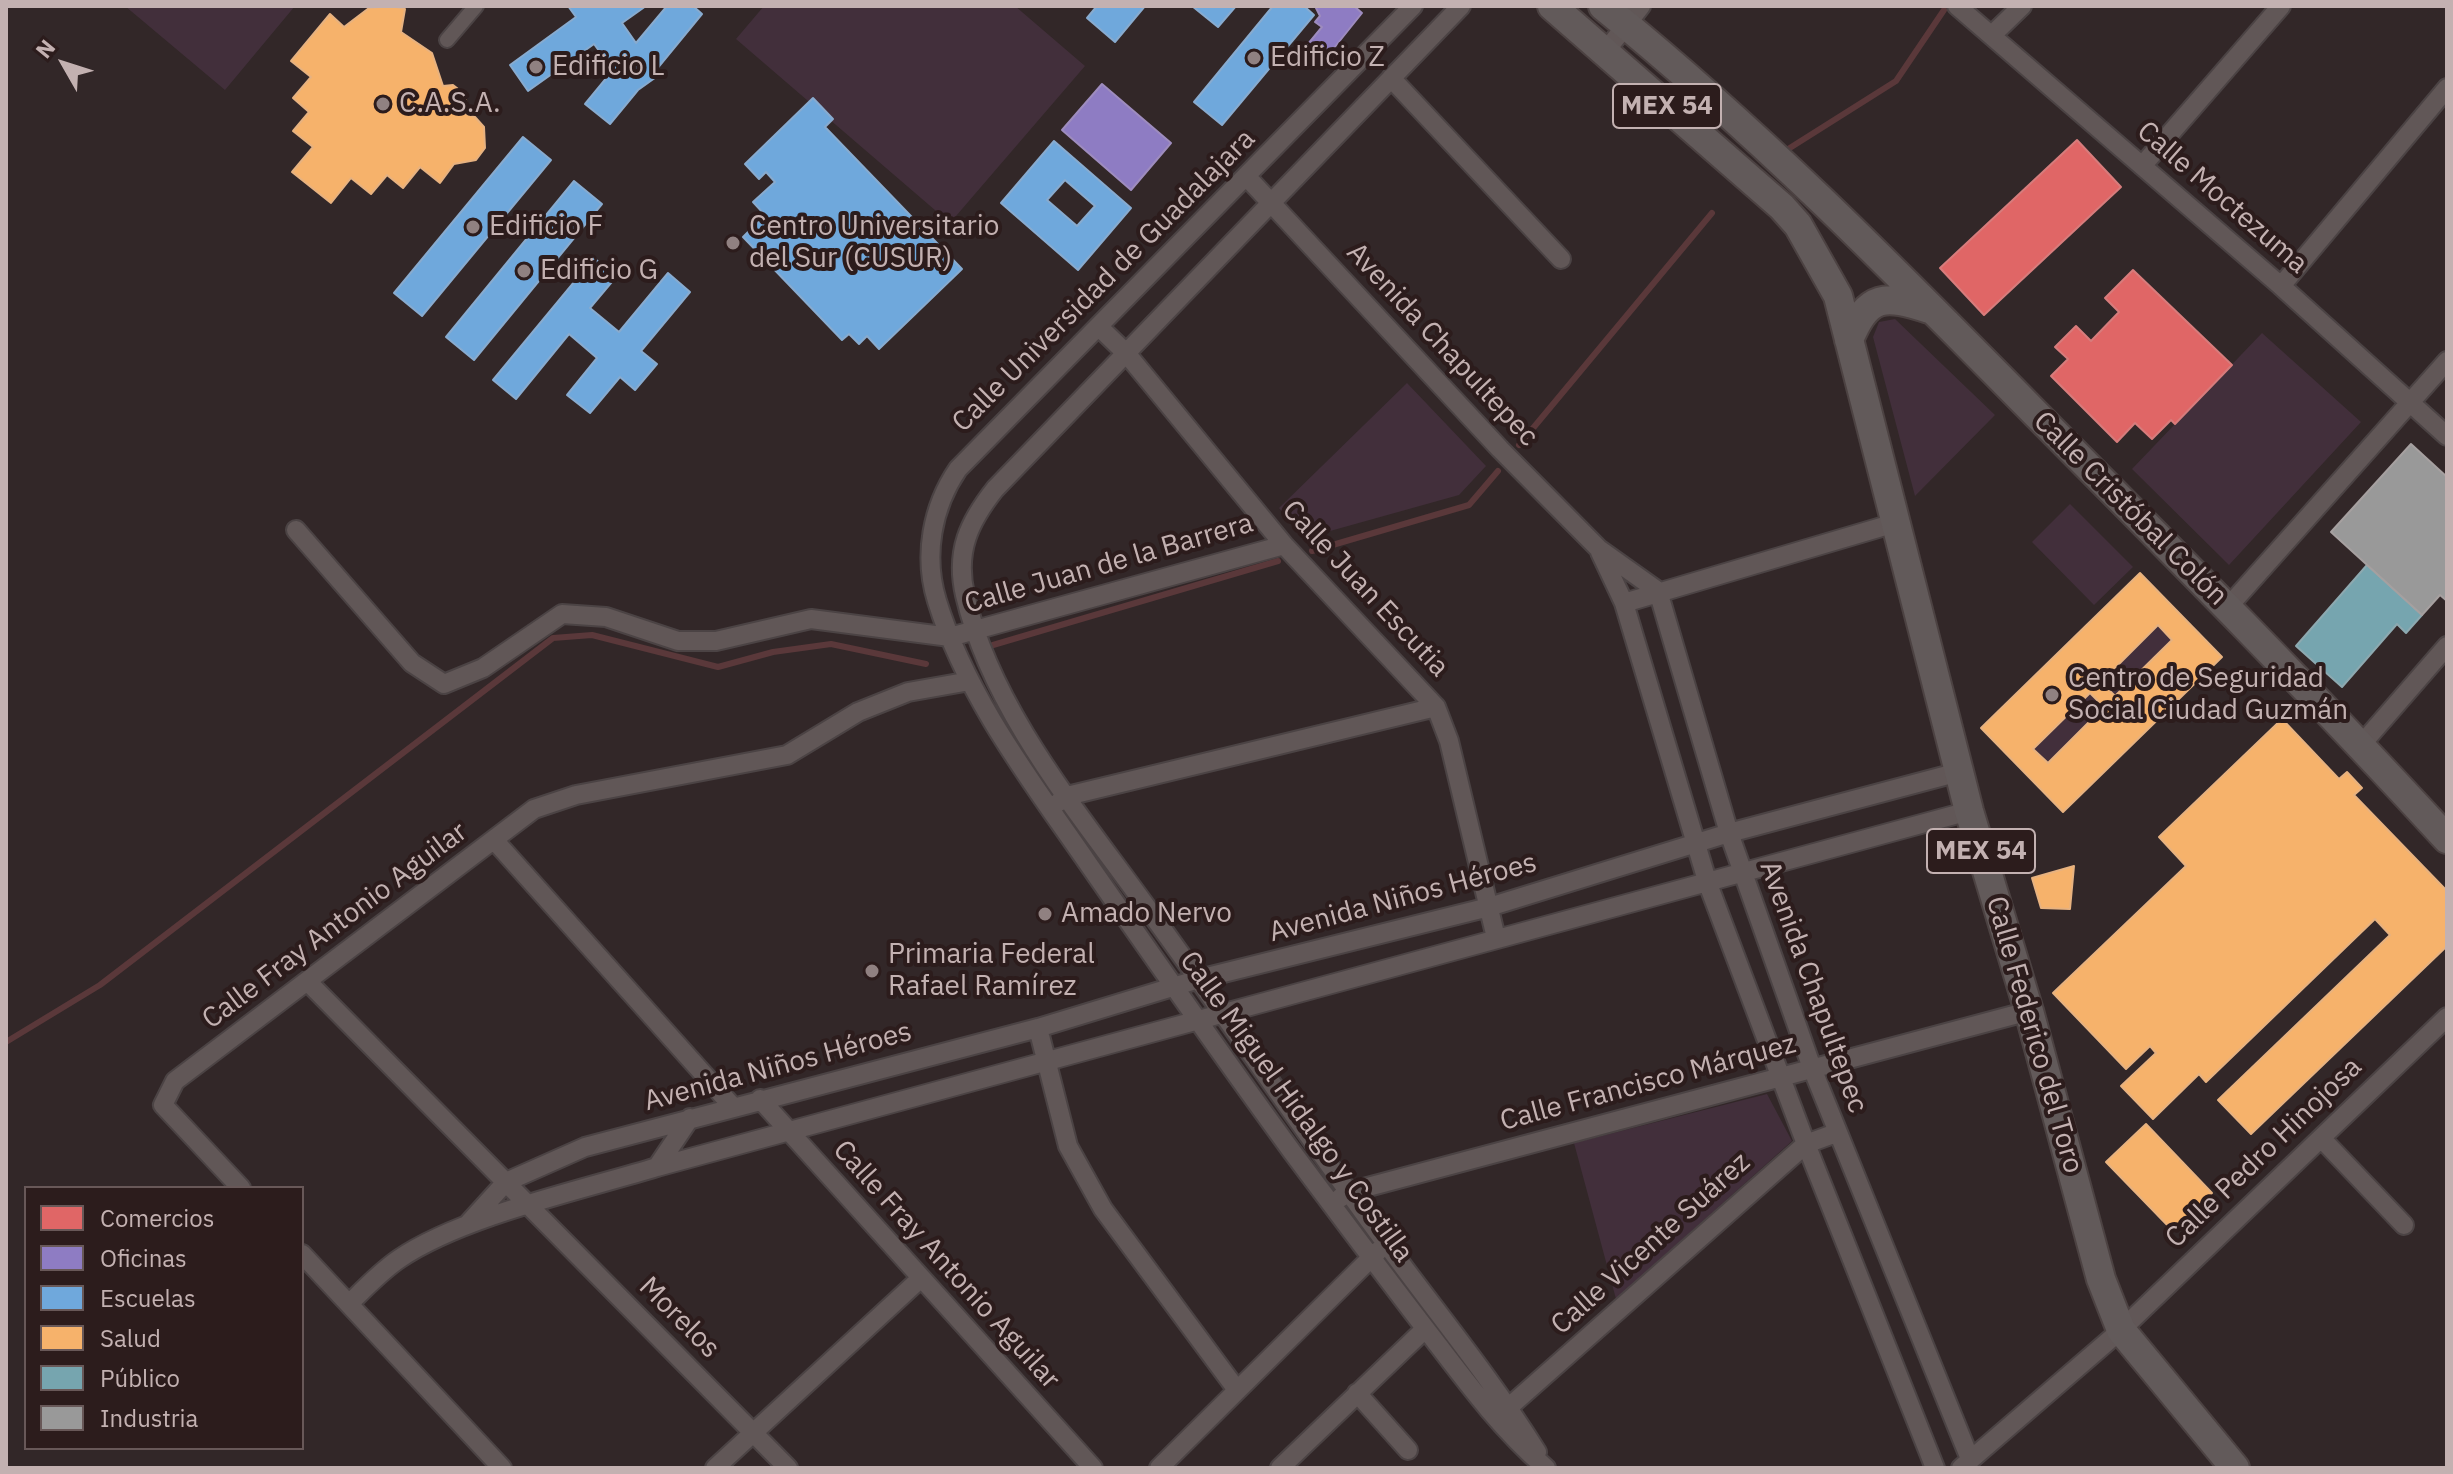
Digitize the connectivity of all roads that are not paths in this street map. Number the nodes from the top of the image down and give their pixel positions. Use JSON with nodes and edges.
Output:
{"nodes":[{"id":1,"x":476,"y":6,"type":"edge"},
{"id":2,"x":1413,"y":6,"type":"edge"},
{"id":3,"x":1461,"y":6,"type":"edge"},
{"id":4,"x":1552,"y":6,"type":"edge"},
{"id":5,"x":1603,"y":6,"type":"edge"},
{"id":6,"x":1957,"y":6,"type":"edge"},
{"id":7,"x":2022,"y":6,"type":"edge"},
{"id":8,"x":2281,"y":6,"type":"edge"},
{"id":9,"x":1635,"y":12,"type":"edge"},
{"id":10,"x":1992,"y":35,"type":"junction"},
{"id":11,"x":447,"y":40,"type":"dead end"},
{"id":12,"x":1605,"y":52,"type":"junction"},
{"id":13,"x":1391,"y":78,"type":"junction"},
{"id":14,"x":2447,"y":88,"type":"edge"},
{"id":15,"x":2142,"y":166,"type":"junction"},
{"id":16,"x":1246,"y":176,"type":"junction"},
{"id":17,"x":1271,"y":202,"type":"junction"},
{"id":18,"x":1561,"y":259,"type":"dead end"},
{"id":19,"x":2281,"y":286,"type":"junction"},
{"id":20,"x":1933,"y":310,"type":"junction"},
{"id":21,"x":1099,"y":327,"type":"junction"},
{"id":22,"x":1849,"y":340,"type":"junction"},
{"id":23,"x":1126,"y":353,"type":"junction"},
{"id":24,"x":2447,"y":361,"type":"edge"},
{"id":25,"x":2410,"y":403,"type":"junction"},
{"id":26,"x":2447,"y":436,"type":"edge"},
{"id":27,"x":1895,"y":523,"type":"junction"},
{"id":28,"x":296,"y":530,"type":"dead end"},
{"id":29,"x":1284,"y":545,"type":"junction"},
{"id":30,"x":1599,"y":549,"type":"junction"},
{"id":31,"x":1658,"y":591,"type":"junction"},
{"id":32,"x":1624,"y":603,"type":"junction"},
{"id":33,"x":2228,"y":607,"type":"junction"},
{"id":34,"x":976,"y":632,"type":"junction"},
{"id":35,"x":950,"y":637,"type":"junction"},
{"id":36,"x":2447,"y":646,"type":"edge"},
{"id":37,"x":970,"y":681,"type":"junction"},
{"id":38,"x":1436,"y":707,"type":"junction"},
{"id":39,"x":2361,"y":745,"type":"junction"},
{"id":40,"x":1959,"y":772,"type":"junction"},
{"id":41,"x":1067,"y":796,"type":"junction"},
{"id":42,"x":1049,"y":807,"type":"junction"},
{"id":43,"x":1969,"y":811,"type":"junction"},
{"id":44,"x":1729,"y":833,"type":"junction"},
{"id":45,"x":2447,"y":839,"type":"edge"},
{"id":46,"x":495,"y":841,"type":"junction"},
{"id":47,"x":1694,"y":845,"type":"junction"},
{"id":48,"x":1743,"y":874,"type":"junction"},
{"id":49,"x":1708,"y":884,"type":"junction"},
{"id":50,"x":1489,"y":907,"type":"junction"},
{"id":51,"x":1496,"y":938,"type":"junction"},
{"id":52,"x":1199,"y":979,"type":"junction"},
{"id":53,"x":309,"y":983,"type":"junction"},
{"id":54,"x":1173,"y":987,"type":"junction"},
{"id":55,"x":1222,"y":1011,"type":"junction"},
{"id":56,"x":2029,"y":1011,"type":"junction"},
{"id":57,"x":2447,"y":1017,"type":"edge"},
{"id":58,"x":1195,"y":1020,"type":"junction"},
{"id":59,"x":1038,"y":1028,"type":"junction"},
{"id":60,"x":1045,"y":1060,"type":"junction"},
{"id":61,"x":1812,"y":1068,"type":"junction"},
{"id":62,"x":1782,"y":1076,"type":"junction"},
{"id":63,"x":760,"y":1099,"type":"junction"},
{"id":64,"x":733,"y":1107,"type":"junction"},
{"id":65,"x":690,"y":1118,"type":"junction"},
{"id":66,"x":788,"y":1133,"type":"junction"},
{"id":67,"x":1836,"y":1133,"type":"junction"},
{"id":68,"x":2321,"y":1138,"type":"junction"},
{"id":69,"x":1806,"y":1144,"type":"junction"},
{"id":70,"x":657,"y":1167,"type":"junction"},
{"id":71,"x":506,"y":1182,"type":"junction"},
{"id":72,"x":239,"y":1186,"type":"edge"},
{"id":73,"x":1349,"y":1192,"type":"junction"},
{"id":74,"x":1331,"y":1204,"type":"junction"},
{"id":75,"x":529,"y":1206,"type":"junction"},
{"id":76,"x":2404,"y":1225,"type":"dead end"},
{"id":77,"x":465,"y":1227,"type":"junction"},
{"id":78,"x":1386,"y":1243,"type":"junction"},
{"id":79,"x":304,"y":1256,"type":"edge"},
{"id":80,"x":1370,"y":1258,"type":"junction"},
{"id":81,"x":920,"y":1279,"type":"junction"},
{"id":82,"x":349,"y":1304,"type":"junction"},
{"id":83,"x":1425,"y":1329,"type":"junction"},
{"id":84,"x":2121,"y":1330,"type":"junction"},
{"id":85,"x":1237,"y":1390,"type":"junction"},
{"id":86,"x":1357,"y":1393,"type":"junction"},
{"id":87,"x":1509,"y":1407,"type":"junction"},
{"id":88,"x":754,"y":1433,"type":"junction"},
{"id":89,"x":1508,"y":1435,"type":"junction"},
{"id":90,"x":1408,"y":1450,"type":"dead end"},
{"id":91,"x":1966,"y":1464,"type":"edge"},
{"id":92,"x":502,"y":1468,"type":"edge"},
{"id":93,"x":715,"y":1468,"type":"edge"},
{"id":94,"x":788,"y":1468,"type":"edge"},
{"id":95,"x":1093,"y":1468,"type":"edge"},
{"id":96,"x":1159,"y":1468,"type":"edge"},
{"id":97,"x":1280,"y":1468,"type":"edge"},
{"id":98,"x":1935,"y":1468,"type":"edge"},
{"id":99,"x":2235,"y":1468,"type":"edge"}],
"edges":[{"from":1,"to":11,"type":"street"},
{"from":2,"to":16,"type":"street","name":"Calle Universidad de Guadalajara"},
{"from":3,"to":13,"type":"street"},
{"from":4,"to":12,"type":"main road","number":"MEX 54"},
{"from":5,"to":9,"type":"main road","number":"MEX 54"},
{"from":6,"to":10,"type":"street","name":"Calle Moctezuma"},
{"from":7,"to":10,"type":"street"},
{"from":8,"to":15,"type":"street"},
{"from":9,"to":12,"type":"street"},
{"from":9,"to":20,"type":"main road","name":"Calle Cristóbal Colón","number":"MEX 54"},
{"from":10,"to":15,"type":"street","name":"Calle Moctezuma"},
{"from":12,"to":22,"type":"main road","name":"Calle Federico del Toro","number":"MEX 54"},
{"from":13,"to":17,"type":"street"},
{"from":13,"to":18,"type":"street"},
{"from":14,"to":19,"type":"street"},
{"from":15,"to":19,"type":"street","name":"Calle Moctezuma"},
{"from":16,"to":17,"type":"street","name":"Avenida Chapultepec"},
{"from":16,"to":21,"type":"street","name":"Calle Universidad de Guadalajara"},
{"from":17,"to":23,"type":"street"},
{"from":17,"to":30,"type":"street","name":"Avenida Chapultepec"},
{"from":19,"to":25,"type":"street","name":"Calle Moctezuma"},
{"from":20,"to":22,"type":"main road"},
{"from":20,"to":33,"type":"main road","name":"Calle Cristóbal Colón","number":"MEX 54"},
{"from":21,"to":23,"type":"street","name":"Calle Juan Escutia"},
{"from":21,"to":35,"type":"street","name":"Calle Universidad de Guadalajara"},
{"from":22,"to":27,"type":"main road","name":"Calle Federico del Toro","number":"MEX 54"},
{"from":23,"to":29,"type":"street","name":"Calle Juan Escutia"},
{"from":23,"to":34,"type":"street"},
{"from":24,"to":25,"type":"street"},
{"from":25,"to":26,"type":"street","name":"Calle Moctezuma"},
{"from":25,"to":33,"type":"street"},
{"from":27,"to":31,"type":"street"},
{"from":27,"to":40,"type":"main road","name":"Calle Federico del Toro","number":"MEX 54"},
{"from":28,"to":35,"type":"street","name":"Calle Juan de la Barrera"},
{"from":29,"to":34,"type":"street","name":"Calle Juan de la Barrera"},
{"from":29,"to":38,"type":"street","name":"Calle Juan Escutia"},
{"from":30,"to":31,"type":"street","name":"Avenida Chapultepec"},
{"from":30,"to":32,"type":"street","name":"Avenida Chapultepec"},
{"from":31,"to":32,"type":"street"},
{"from":31,"to":44,"type":"street","name":"Avenida Chapultepec"},
{"from":32,"to":47,"type":"street","name":"Avenida Chapultepec"},
{"from":33,"to":39,"type":"main road","name":"Calle Cristóbal Colón","number":"MEX 54"},
{"from":34,"to":35,"type":"street","name":"Calle Juan de la Barrera"},
{"from":34,"to":41,"type":"street","name":"Calle Miguel Hidalgo y Costilla"},
{"from":35,"to":37,"type":"street","name":"Calle Miguel Hidalgo y Costilla"},
{"from":36,"to":39,"type":"street"},
{"from":37,"to":42,"type":"street","name":"Calle Miguel Hidalgo y Costilla"},
{"from":37,"to":46,"type":"street"},
{"from":38,"to":41,"type":"street"},
{"from":38,"to":50,"type":"street","name":"Calle Juan Escutia"},
{"from":39,"to":45,"type":"main road","name":"Calle Cristóbal Colón","number":"MEX 54"},
{"from":40,"to":43,"type":"main road","name":"Calle Federico del Toro","number":"MEX 54"},
{"from":40,"to":44,"type":"street","name":"Avenida Niños Héroes"},
{"from":41,"to":42,"type":"street"},
{"from":41,"to":52,"type":"street","name":"Calle Miguel Hidalgo y Costilla"},
{"from":42,"to":54,"type":"street","name":"Calle Miguel Hidalgo y Costilla"},
{"from":43,"to":48,"type":"street","name":"Avenida Niños Héroes"},
{"from":43,"to":56,"type":"main road","name":"Calle Federico del Toro","number":"MEX 54"},
{"from":44,"to":47,"type":"street","name":"Avenida Niños Héroes"},
{"from":44,"to":48,"type":"street","name":"Avenida Chapultepec"},
{"from":46,"to":53,"type":"street","name":"Calle Fray Antonio Aguilar"},
{"from":46,"to":64,"type":"street","name":"Calle Fray Antonio Aguilar"},
{"from":47,"to":49,"type":"street","name":"Avenida Chapultepec"},
{"from":47,"to":50,"type":"street","name":"Avenida Niños Héroes"},
{"from":48,"to":49,"type":"street","name":"Avenida Niños Héroes"},
{"from":48,"to":61,"type":"street","name":"Avenida Chapultepec"},
{"from":49,"to":51,"type":"street","name":"Avenida Niños Héroes"},
{"from":49,"to":62,"type":"street","name":"Avenida Chapultepec"},
{"from":50,"to":51,"type":"street","name":"Calle Juan Escutia"},
{"from":50,"to":52,"type":"street","name":"Avenida Niños Héroes"},
{"from":51,"to":55,"type":"street","name":"Avenida Niños Héroes"},
{"from":52,"to":54,"type":"street","name":"Avenida Niños Héroes"},
{"from":52,"to":55,"type":"street","name":"Calle Miguel Hidalgo y Costilla"},
{"from":53,"to":71,"type":"street","name":"Morelos"},
{"from":53,"to":72,"type":"street","name":"Calle Fray Antonio Aguilar"},
{"from":54,"to":58,"type":"street","name":"Calle Miguel Hidalgo y Costilla"},
{"from":54,"to":59,"type":"street","name":"Avenida Niños Héroes"},
{"from":55,"to":58,"type":"street","name":"Avenida Niños Héroes"},
{"from":55,"to":73,"type":"street","name":"Calle Miguel Hidalgo y Costilla"},
{"from":56,"to":61,"type":"street","name":"Calle Francisco Márquez"},
{"from":56,"to":84,"type":"main road","name":"Calle Federico del Toro","number":"MEX 54"},
{"from":57,"to":68,"type":"street","name":"Calle Pedro Hinojosa"},
{"from":58,"to":60,"type":"street","name":"Avenida Niños Héroes"},
{"from":58,"to":74,"type":"street","name":"Calle Miguel Hidalgo y Costilla"},
{"from":59,"to":60,"type":"street"},
{"from":59,"to":63,"type":"street","name":"Avenida Niños Héroes"},
{"from":60,"to":66,"type":"street","name":"Avenida Niños Héroes"},
{"from":60,"to":85,"type":"street"},
{"from":61,"to":62,"type":"street","name":"Calle Francisco Márquez"},
{"from":61,"to":67,"type":"street","name":"Avenida Chapultepec"},
{"from":62,"to":69,"type":"street","name":"Avenida Chapultepec"},
{"from":62,"to":73,"type":"street","name":"Calle Francisco Márquez"},
{"from":63,"to":64,"type":"street","name":"Avenida Niños Héroes"},
{"from":63,"to":66,"type":"street","name":"Calle Fray Antonio Aguilar"},
{"from":64,"to":65,"type":"street","name":"Avenida Niños Héroes"},
{"from":65,"to":70,"type":"street"},
{"from":65,"to":71,"type":"street","name":"Avenida Niños Héroes"},
{"from":66,"to":70,"type":"street","name":"Avenida Niños Héroes"},
{"from":66,"to":81,"type":"street","name":"Calle Fray Antonio Aguilar"},
{"from":67,"to":69,"type":"street","name":"Calle Vicente Suárez"},
{"from":67,"to":91,"type":"street","name":"Avenida Chapultepec"},
{"from":68,"to":76,"type":"street"},
{"from":68,"to":84,"type":"street","name":"Calle Pedro Hinojosa"},
{"from":69,"to":87,"type":"street","name":"Calle Vicente Suárez"},
{"from":69,"to":98,"type":"street","name":"Avenida Chapultepec"},
{"from":70,"to":75,"type":"street","name":"Avenida Niños Héroes"},
{"from":71,"to":75,"type":"street","name":"Morelos"},
{"from":71,"to":77,"type":"street","name":"Avenida Niños Héroes"},
{"from":73,"to":74,"type":"street","name":"Calle Francisco Márquez"},
{"from":73,"to":78,"type":"street","name":"Calle Miguel Hidalgo y Costilla"},
{"from":74,"to":80,"type":"street","name":"Calle Miguel Hidalgo y Costilla"},
{"from":75,"to":77,"type":"street","name":"Avenida Niños Héroes"},
{"from":75,"to":88,"type":"street","name":"Morelos"},
{"from":77,"to":82,"type":"street","name":"Avenida Niños Héroes"},
{"from":78,"to":80,"type":"street"},
{"from":78,"to":87,"type":"street","name":"Calle Miguel Hidalgo y Costilla"},
{"from":79,"to":82,"type":"street"},
{"from":80,"to":83,"type":"street","name":"Calle Miguel Hidalgo y Costilla"},
{"from":80,"to":85,"type":"street"},
{"from":81,"to":88,"type":"street"},
{"from":81,"to":95,"type":"street","name":"Calle Fray Antonio Aguilar"},
{"from":82,"to":92,"type":"street"},
{"from":83,"to":86,"type":"street"},
{"from":83,"to":89,"type":"street","name":"Calle Miguel Hidalgo y Costilla"},
{"from":84,"to":91,"type":"street","name":"Calle Pedro Hinojosa"},
{"from":84,"to":99,"type":"main road","name":"Calle Federico del Toro","number":"MEX 54"},
{"from":85,"to":96,"type":"street"},
{"from":86,"to":90,"type":"street"},
{"from":86,"to":97,"type":"street"},
{"from":87,"to":89,"type":"street"},
{"from":87,"to":89,"type":"street","name":"Calle Miguel Hidalgo y Costilla"},
{"from":88,"to":93,"type":"street"},
{"from":88,"to":94,"type":"street","name":"Morelos"}]}
